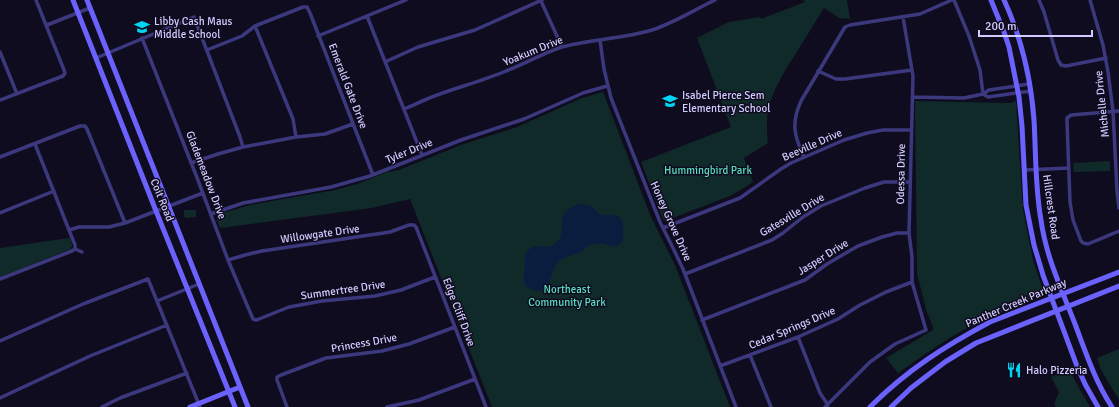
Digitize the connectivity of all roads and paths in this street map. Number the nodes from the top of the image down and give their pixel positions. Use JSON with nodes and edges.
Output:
{"nodes":[{"id":1,"x":36,"y":0,"type":"edge"},
{"id":2,"x":73,"y":0,"type":"edge"},
{"id":3,"x":87,"y":0,"type":"edge"},
{"id":4,"x":406,"y":0,"type":"edge"},
{"id":5,"x":542,"y":0,"type":"edge"},
{"id":6,"x":715,"y":0,"type":"edge"},
{"id":7,"x":953,"y":0,"type":"edge"},
{"id":8,"x":991,"y":0,"type":"edge"},
{"id":9,"x":1004,"y":0,"type":"edge"},
{"id":10,"x":1039,"y":0,"type":"edge"},
{"id":11,"x":1090,"y":0,"type":"edge"},
{"id":12,"x":398,"y":2,"type":"edge"},
{"id":13,"x":90,"y":8,"type":"junction"},
{"id":14,"x":78,"y":12,"type":"junction"},
{"id":15,"x":367,"y":16,"type":"junction"},
{"id":16,"x":903,"y":17,"type":"junction"},
{"id":17,"x":46,"y":25,"type":"junction"},
{"id":18,"x":255,"y":26,"type":"junction"},
{"id":19,"x":318,"y":36,"type":"junction"},
{"id":20,"x":142,"y":38,"type":"junction"},
{"id":21,"x":600,"y":40,"type":"junction"},
{"id":22,"x":562,"y":47,"type":"junction"},
{"id":23,"x":207,"y":50,"type":"junction"},
{"id":24,"x":0,"y":52,"type":"edge"},
{"id":25,"x":107,"y":53,"type":"junction"},
{"id":26,"x":96,"y":58,"type":"junction"},
{"id":27,"x":1106,"y":58,"type":"junction"},
{"id":28,"x":385,"y":62,"type":"junction"},
{"id":29,"x":912,"y":70,"type":"junction"},
{"id":30,"x":818,"y":71,"type":"junction"},
{"id":31,"x":1029,"y":84,"type":"junction"},
{"id":32,"x":607,"y":86,"type":"junction"},
{"id":33,"x":1017,"y":86,"type":"junction"},
{"id":34,"x":1031,"y":91,"type":"junction"},
{"id":35,"x":1019,"y":93,"type":"junction"},
{"id":36,"x":16,"y":94,"type":"junction"},
{"id":37,"x":983,"y":94,"type":"junction"},
{"id":38,"x":912,"y":97,"type":"junction"},
{"id":39,"x":0,"y":100,"type":"edge"},
{"id":40,"x":404,"y":109,"type":"junction"},
{"id":41,"x":1113,"y":111,"type":"junction"},
{"id":42,"x":1119,"y":111,"type":"edge"},
{"id":43,"x":353,"y":124,"type":"junction"},
{"id":44,"x":911,"y":130,"type":"junction"},
{"id":45,"x":296,"y":137,"type":"junction"},
{"id":46,"x":35,"y":144,"type":"junction"},
{"id":47,"x":243,"y":147,"type":"junction"},
{"id":48,"x":422,"y":155,"type":"junction"},
{"id":49,"x":804,"y":156,"type":"junction"},
{"id":50,"x":0,"y":157,"type":"edge"},
{"id":51,"x":191,"y":163,"type":"junction"},
{"id":52,"x":1068,"y":168,"type":"junction"},
{"id":53,"x":1036,"y":169,"type":"junction"},
{"id":54,"x":1024,"y":170,"type":"junction"},
{"id":55,"x":373,"y":175,"type":"junction"},
{"id":56,"x":909,"y":182,"type":"junction"},
{"id":57,"x":54,"y":191,"type":"junction"},
{"id":58,"x":203,"y":193,"type":"junction"},
{"id":59,"x":168,"y":206,"type":"junction"},
{"id":60,"x":1119,"y":208,"type":"edge"},
{"id":61,"x":156,"y":211,"type":"junction"},
{"id":62,"x":0,"y":213,"type":"edge"},
{"id":63,"x":211,"y":214,"type":"junction"},
{"id":64,"x":125,"y":223,"type":"junction"},
{"id":65,"x":414,"y":225,"type":"joint"},
{"id":66,"x":663,"y":228,"type":"junction"},
{"id":67,"x":70,"y":230,"type":"junction"},
{"id":68,"x":1119,"y":231,"type":"edge"},
{"id":69,"x":909,"y":233,"type":"junction"},
{"id":70,"x":75,"y":249,"type":"junction"},
{"id":71,"x":82,"y":252,"type":"dead end"},
{"id":72,"x":228,"y":260,"type":"junction"},
{"id":73,"x":1119,"y":272,"type":"edge"},
{"id":74,"x":685,"y":274,"type":"junction"},
{"id":75,"x":435,"y":277,"type":"junction"},
{"id":76,"x":0,"y":279,"type":"edge"},
{"id":77,"x":912,"y":282,"type":"junction"},
{"id":78,"x":198,"y":284,"type":"junction"},
{"id":79,"x":1119,"y":286,"type":"edge"},
{"id":80,"x":188,"y":289,"type":"junction"},
{"id":81,"x":1063,"y":294,"type":"junction"},
{"id":82,"x":1052,"y":298,"type":"junction"},
{"id":83,"x":157,"y":301,"type":"junction"},
{"id":84,"x":1068,"y":306,"type":"junction"},
{"id":85,"x":1056,"y":310,"type":"junction"},
{"id":86,"x":252,"y":319,"type":"joint"},
{"id":87,"x":702,"y":320,"type":"junction"},
{"id":88,"x":167,"y":325,"type":"junction"},
{"id":89,"x":454,"y":327,"type":"junction"},
{"id":90,"x":798,"y":337,"type":"junction"},
{"id":91,"x":0,"y":341,"type":"edge"},
{"id":92,"x":750,"y":355,"type":"junction"},
{"id":93,"x":720,"y":366,"type":"junction"},
{"id":94,"x":187,"y":373,"type":"junction"},
{"id":95,"x":475,"y":379,"type":"junction"},
{"id":96,"x":240,"y":387,"type":"junction"},
{"id":97,"x":228,"y":392,"type":"junction"},
{"id":98,"x":0,"y":398,"type":"edge"},
{"id":99,"x":200,"y":405,"type":"edge"},
{"id":100,"x":827,"y":406,"type":"edge"},
{"id":101,"x":102,"y":407,"type":"edge"},
{"id":102,"x":190,"y":407,"type":"edge"},
{"id":103,"x":234,"y":407,"type":"edge"},
{"id":104,"x":248,"y":407,"type":"edge"},
{"id":105,"x":287,"y":407,"type":"edge"},
{"id":106,"x":387,"y":407,"type":"edge"},
{"id":107,"x":486,"y":407,"type":"edge"},
{"id":108,"x":736,"y":407,"type":"edge"},
{"id":109,"x":771,"y":407,"type":"edge"},
{"id":110,"x":870,"y":407,"type":"edge"},
{"id":111,"x":891,"y":407,"type":"edge"},
{"id":112,"x":1098,"y":407,"type":"edge"},
{"id":113,"x":1112,"y":407,"type":"edge"}],
"edges":[{"from":1,"to":17,"type":"street"},
{"from":2,"to":14,"type":"main road","name":"Coit Road"},
{"from":3,"to":13,"type":"main road","name":"Coit Road"},
{"from":4,"to":12,"type":"street"},
{"from":5,"to":22,"type":"street"},
{"from":5,"to":28,"type":"street"},
{"from":6,"to":21,"type":"street","name":"Yoakum Drive"},
{"from":7,"to":16,"type":"street"},
{"from":7,"to":37,"type":"street"},
{"from":8,"to":33,"type":"main road","name":"Hillcrest Road"},
{"from":9,"to":31,"type":"main road","name":"Hillcrest Road"},
{"from":10,"to":27,"type":"street"},
{"from":11,"to":27,"type":"street","name":"Michelle Drive"},
{"from":12,"to":15,"type":"street"},
{"from":13,"to":14,"type":"street"},
{"from":13,"to":25,"type":"main road","name":"Coit Road"},
{"from":14,"to":17,"type":"street"},
{"from":14,"to":26,"type":"main road","name":"Coit Road"},
{"from":15,"to":19,"type":"street"},
{"from":15,"to":28,"type":"street"},
{"from":16,"to":29,"type":"street","name":"Odessa Drive"},
{"from":16,"to":30,"type":"street"},
{"from":17,"to":36,"type":"street"},
{"from":18,"to":19,"type":"street","name":"Emerald Gate Drive"},
{"from":18,"to":23,"type":"street"},
{"from":18,"to":45,"type":"street"},
{"from":19,"to":43,"type":"street","name":"Emerald Gate Drive"},
{"from":20,"to":23,"type":"street"},
{"from":20,"to":25,"type":"street"},
{"from":20,"to":51,"type":"street","name":"Glademeadow Drive"},
{"from":21,"to":22,"type":"street","name":"Yoakum Drive"},
{"from":21,"to":32,"type":"street","name":"Honey Grove Drive"},
{"from":22,"to":40,"type":"street","name":"Yoakum Drive"},
{"from":23,"to":47,"type":"street"},
{"from":24,"to":36,"type":"street"},
{"from":25,"to":26,"type":"street"},
{"from":25,"to":59,"type":"main road","name":"Coit Road"},
{"from":26,"to":61,"type":"main road","name":"Coit Road"},
{"from":27,"to":41,"type":"street","name":"Michelle Drive"},
{"from":28,"to":40,"type":"street"},
{"from":29,"to":30,"type":"street"},
{"from":29,"to":38,"type":"street","name":"Odessa Drive"},
{"from":30,"to":49,"type":"street"},
{"from":31,"to":33,"type":"street"},
{"from":31,"to":34,"type":"main road","name":"Hillcrest Road"},
{"from":32,"to":48,"type":"street","name":"Tyler Drive"},
{"from":32,"to":66,"type":"street","name":"Honey Grove Drive"},
{"from":33,"to":35,"type":"main road","name":"Hillcrest Road"},
{"from":33,"to":37,"type":"street"},
{"from":34,"to":35,"type":"street"},
{"from":34,"to":53,"type":"main road","name":"Hillcrest Road"},
{"from":35,"to":37,"type":"street"},
{"from":35,"to":54,"type":"main road","name":"Hillcrest Road"},
{"from":36,"to":39,"type":"street"},
{"from":37,"to":38,"type":"street"},
{"from":38,"to":44,"type":"street","name":"Odessa Drive"},
{"from":40,"to":48,"type":"street"},
{"from":41,"to":42,"type":"street"},
{"from":41,"to":52,"type":"street"},
{"from":41,"to":60,"type":"street","name":"Michelle Drive"},
{"from":43,"to":45,"type":"street"},
{"from":43,"to":55,"type":"street","name":"Emerald Gate Drive"},
{"from":44,"to":49,"type":"street","name":"Beeville Drive"},
{"from":44,"to":56,"type":"street","name":"Odessa Drive"},
{"from":45,"to":47,"type":"street"},
{"from":46,"to":50,"type":"street"},
{"from":46,"to":57,"type":"street"},
{"from":46,"to":64,"type":"street"},
{"from":47,"to":51,"type":"street"},
{"from":48,"to":55,"type":"street","name":"Tyler Drive"},
{"from":49,"to":66,"type":"street","name":"Beeville Drive"},
{"from":51,"to":58,"type":"street","name":"Glademeadow Drive"},
{"from":52,"to":53,"type":"street"},
{"from":52,"to":68,"type":"street"},
{"from":53,"to":54,"type":"street"},
{"from":53,"to":81,"type":"main road","name":"Hillcrest Road"},
{"from":54,"to":82,"type":"main road","name":"Hillcrest Road"},
{"from":55,"to":63,"type":"street","name":"Tyler Drive"},
{"from":56,"to":69,"type":"street","name":"Odessa Drive"},
{"from":56,"to":74,"type":"street","name":"Gatesville Drive"},
{"from":57,"to":62,"type":"street"},
{"from":57,"to":67,"type":"street"},
{"from":58,"to":59,"type":"street"},
{"from":58,"to":63,"type":"street","name":"Glademeadow Drive"},
{"from":59,"to":61,"type":"street"},
{"from":59,"to":78,"type":"main road","name":"Coit Road"},
{"from":61,"to":64,"type":"street"},
{"from":61,"to":80,"type":"main road","name":"Coit Road"},
{"from":63,"to":72,"type":"street","name":"Glademeadow Drive"},
{"from":64,"to":67,"type":"street"},
{"from":65,"to":72,"type":"street","name":"Willowgate Drive"},
{"from":65,"to":75,"type":"street","name":"Edge Cliff Drive"},
{"from":66,"to":74,"type":"street","name":"Honey Grove Drive"},
{"from":67,"to":70,"type":"street"},
{"from":69,"to":77,"type":"street","name":"Odessa Drive"},
{"from":69,"to":87,"type":"street","name":"Jasper Drive"},
{"from":70,"to":71,"type":"street"},
{"from":70,"to":76,"type":"street"},
{"from":72,"to":86,"type":"street","name":"Glademeadow Drive"},
{"from":73,"to":81,"type":"main road","name":"Panther Creek Parkway"},
{"from":74,"to":87,"type":"street","name":"Honey Grove Drive"},
{"from":75,"to":86,"type":"street","name":"Summertree Drive"},
{"from":75,"to":89,"type":"street","name":"Edge Cliff Drive"},
{"from":77,"to":90,"type":"street","name":"Cedar Springs Drive"},
{"from":77,"to":100,"type":"street","name":"Odessa Drive"},
{"from":78,"to":80,"type":"street"},
{"from":78,"to":96,"type":"main road","name":"Coit Road"},
{"from":79,"to":84,"type":"main road","name":"Panther Creek Parkway"},
{"from":80,"to":83,"type":"street"},
{"from":80,"to":97,"type":"main road","name":"Coit Road"},
{"from":81,"to":82,"type":"main road","name":"Panther Creek Parkway"},
{"from":81,"to":84,"type":"main road","name":"Hillcrest Road"},
{"from":82,"to":85,"type":"main road","name":"Hillcrest Road"},
{"from":82,"to":110,"type":"main road","name":"Panther Creek Parkway"},
{"from":83,"to":88,"type":"street"},
{"from":83,"to":91,"type":"street"},
{"from":84,"to":85,"type":"main road","name":"Panther Creek Parkway"},
{"from":84,"to":113,"type":"main road","name":"Hillcrest Road"},
{"from":85,"to":111,"type":"main road","name":"Panther Creek Parkway"},
{"from":85,"to":112,"type":"main road","name":"Hillcrest Road"},
{"from":87,"to":93,"type":"street","name":"Honey Grove Drive"},
{"from":88,"to":94,"type":"street"},
{"from":88,"to":98,"type":"street"},
{"from":89,"to":95,"type":"street","name":"Edge Cliff Drive"},
{"from":89,"to":105,"type":"street","name":"Princess Drive"},
{"from":90,"to":92,"type":"street","name":"Cedar Springs Drive"},
{"from":90,"to":100,"type":"street"},
{"from":92,"to":93,"type":"street","name":"Cedar Springs Drive"},
{"from":92,"to":109,"type":"street"},
{"from":93,"to":108,"type":"street","name":"Honey Grove Drive"},
{"from":94,"to":99,"type":"street"},
{"from":94,"to":101,"type":"street"},
{"from":95,"to":106,"type":"street"},
{"from":95,"to":107,"type":"street","name":"Edge Cliff Drive"},
{"from":96,"to":97,"type":"main road"},
{"from":96,"to":104,"type":"main road","name":"Coit Road"},
{"from":97,"to":99,"type":"main road"},
{"from":97,"to":103,"type":"main road","name":"Coit Road"},
{"from":99,"to":102,"type":"main road"}]}
